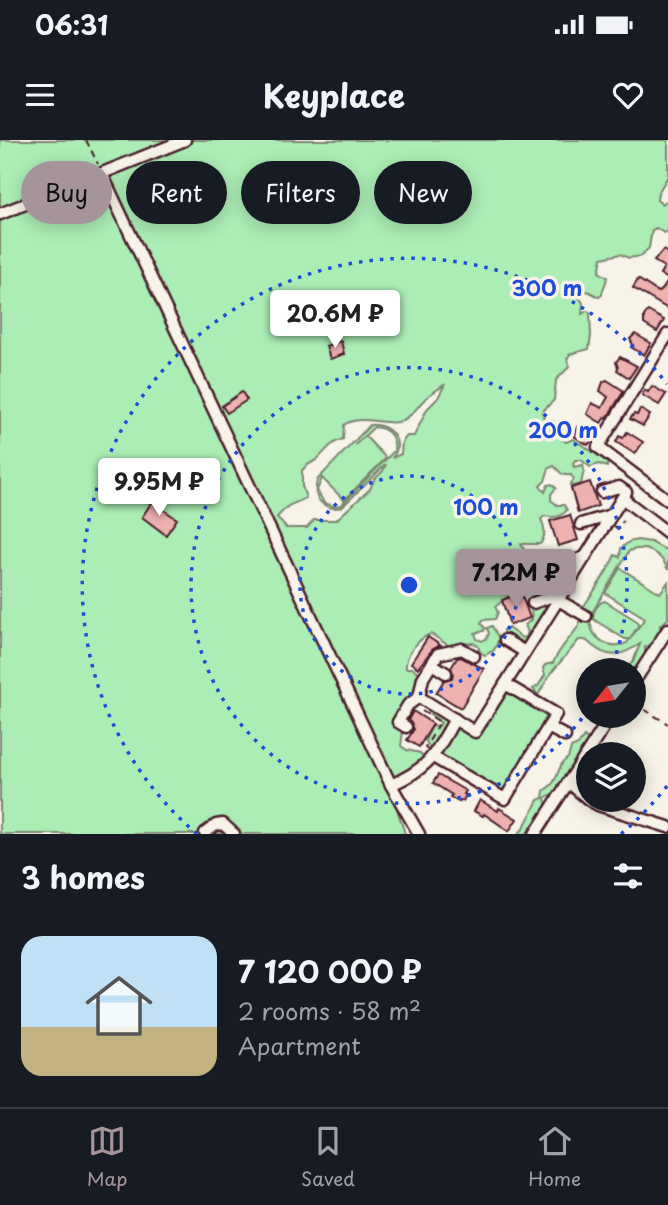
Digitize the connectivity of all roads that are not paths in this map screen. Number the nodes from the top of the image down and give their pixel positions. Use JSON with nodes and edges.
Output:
{"nodes":[{"id":1,"x":185,"y":140,"type":"edge"},
{"id":2,"x":112,"y":170,"type":"edge"},
{"id":3,"x":112,"y":195,"type":"edge"},
{"id":4,"x":21,"y":206,"type":"edge"},
{"id":5,"x":0,"y":214,"type":"edge"},
{"id":6,"x":668,"y":334,"type":"edge"},
{"id":7,"x":602,"y":492,"type":"dead end"},
{"id":8,"x":622,"y":498,"type":"junction"},
{"id":9,"x":668,"y":500,"type":"edge"},
{"id":10,"x":611,"y":515,"type":"junction"},
{"id":11,"x":668,"y":517,"type":"edge"},
{"id":12,"x":581,"y":524,"type":"dead end"},
{"id":13,"x":664,"y":530,"type":"edge"},
{"id":14,"x":584,"y":557,"type":"junction"},
{"id":15,"x":553,"y":569,"type":"dead end"},
{"id":16,"x":560,"y":596,"type":"junction"},
{"id":17,"x":533,"y":603,"type":"dead end"},
{"id":18,"x":586,"y":616,"type":"dead end"},
{"id":19,"x":668,"y":629,"type":"edge"},
{"id":20,"x":505,"y":640,"type":"dead end"},
{"id":21,"x":525,"y":652,"type":"junction"},
{"id":22,"x":474,"y":656,"type":"dead end"},
{"id":23,"x":646,"y":663,"type":"edge"},
{"id":24,"x":432,"y":664,"type":"junction"},
{"id":25,"x":446,"y":673,"type":"dead end"},
{"id":26,"x":505,"y":684,"type":"junction"},
{"id":27,"x":419,"y":697,"type":"junction"},
{"id":28,"x":455,"y":719,"type":"junction"},
{"id":29,"x":548,"y":726,"type":"junction"},
{"id":30,"x":406,"y":727,"type":"dead end"},
{"id":31,"x":603,"y":728,"type":"edge"},
{"id":32,"x":565,"y":736,"type":"dead end"},
{"id":33,"x":434,"y":756,"type":"junction"},
{"id":34,"x":568,"y":782,"type":"junction"},
{"id":35,"x":391,"y":785,"type":"junction"},
{"id":36,"x":576,"y":788,"type":"edge"},
{"id":37,"x":620,"y":812,"type":"edge"},
{"id":38,"x":668,"y":827,"type":"edge"},
{"id":39,"x":205,"y":833,"type":"edge"},
{"id":40,"x":234,"y":834,"type":"edge"},
{"id":41,"x":419,"y":834,"type":"edge"},
{"id":42,"x":535,"y":834,"type":"edge"}],
"edges":[{"from":1,"to":2,"type":"street"},
{"from":3,"to":35,"type":"street"},
{"from":4,"to":5,"type":"street"},
{"from":6,"to":9,"type":"street"},
{"from":7,"to":8,"type":"street"},
{"from":8,"to":10,"type":"street"},
{"from":8,"to":13,"type":"street"},
{"from":10,"to":12,"type":"street"},
{"from":10,"to":14,"type":"street"},
{"from":11,"to":13,"type":"street"},
{"from":14,"to":15,"type":"street"},
{"from":14,"to":16,"type":"street"},
{"from":16,"to":17,"type":"street"},
{"from":16,"to":18,"type":"street"},
{"from":16,"to":21,"type":"street"},
{"from":19,"to":23,"type":"street"},
{"from":20,"to":21,"type":"street"},
{"from":21,"to":26,"type":"street"},
{"from":22,"to":24,"type":"street"},
{"from":24,"to":25,"type":"street"},
{"from":24,"to":27,"type":"street"},
{"from":26,"to":28,"type":"street"},
{"from":26,"to":29,"type":"street"},
{"from":27,"to":28,"type":"street"},
{"from":27,"to":30,"type":"street"},
{"from":28,"to":33,"type":"street"},
{"from":29,"to":32,"type":"street"},
{"from":29,"to":33,"type":"street"},
{"from":31,"to":34,"type":"street"},
{"from":33,"to":35,"type":"street"},
{"from":34,"to":36,"type":"street"},
{"from":34,"to":42,"type":"street"},
{"from":35,"to":41,"type":"street"},
{"from":37,"to":38,"type":"street"},
{"from":39,"to":40,"type":"street"}]}
